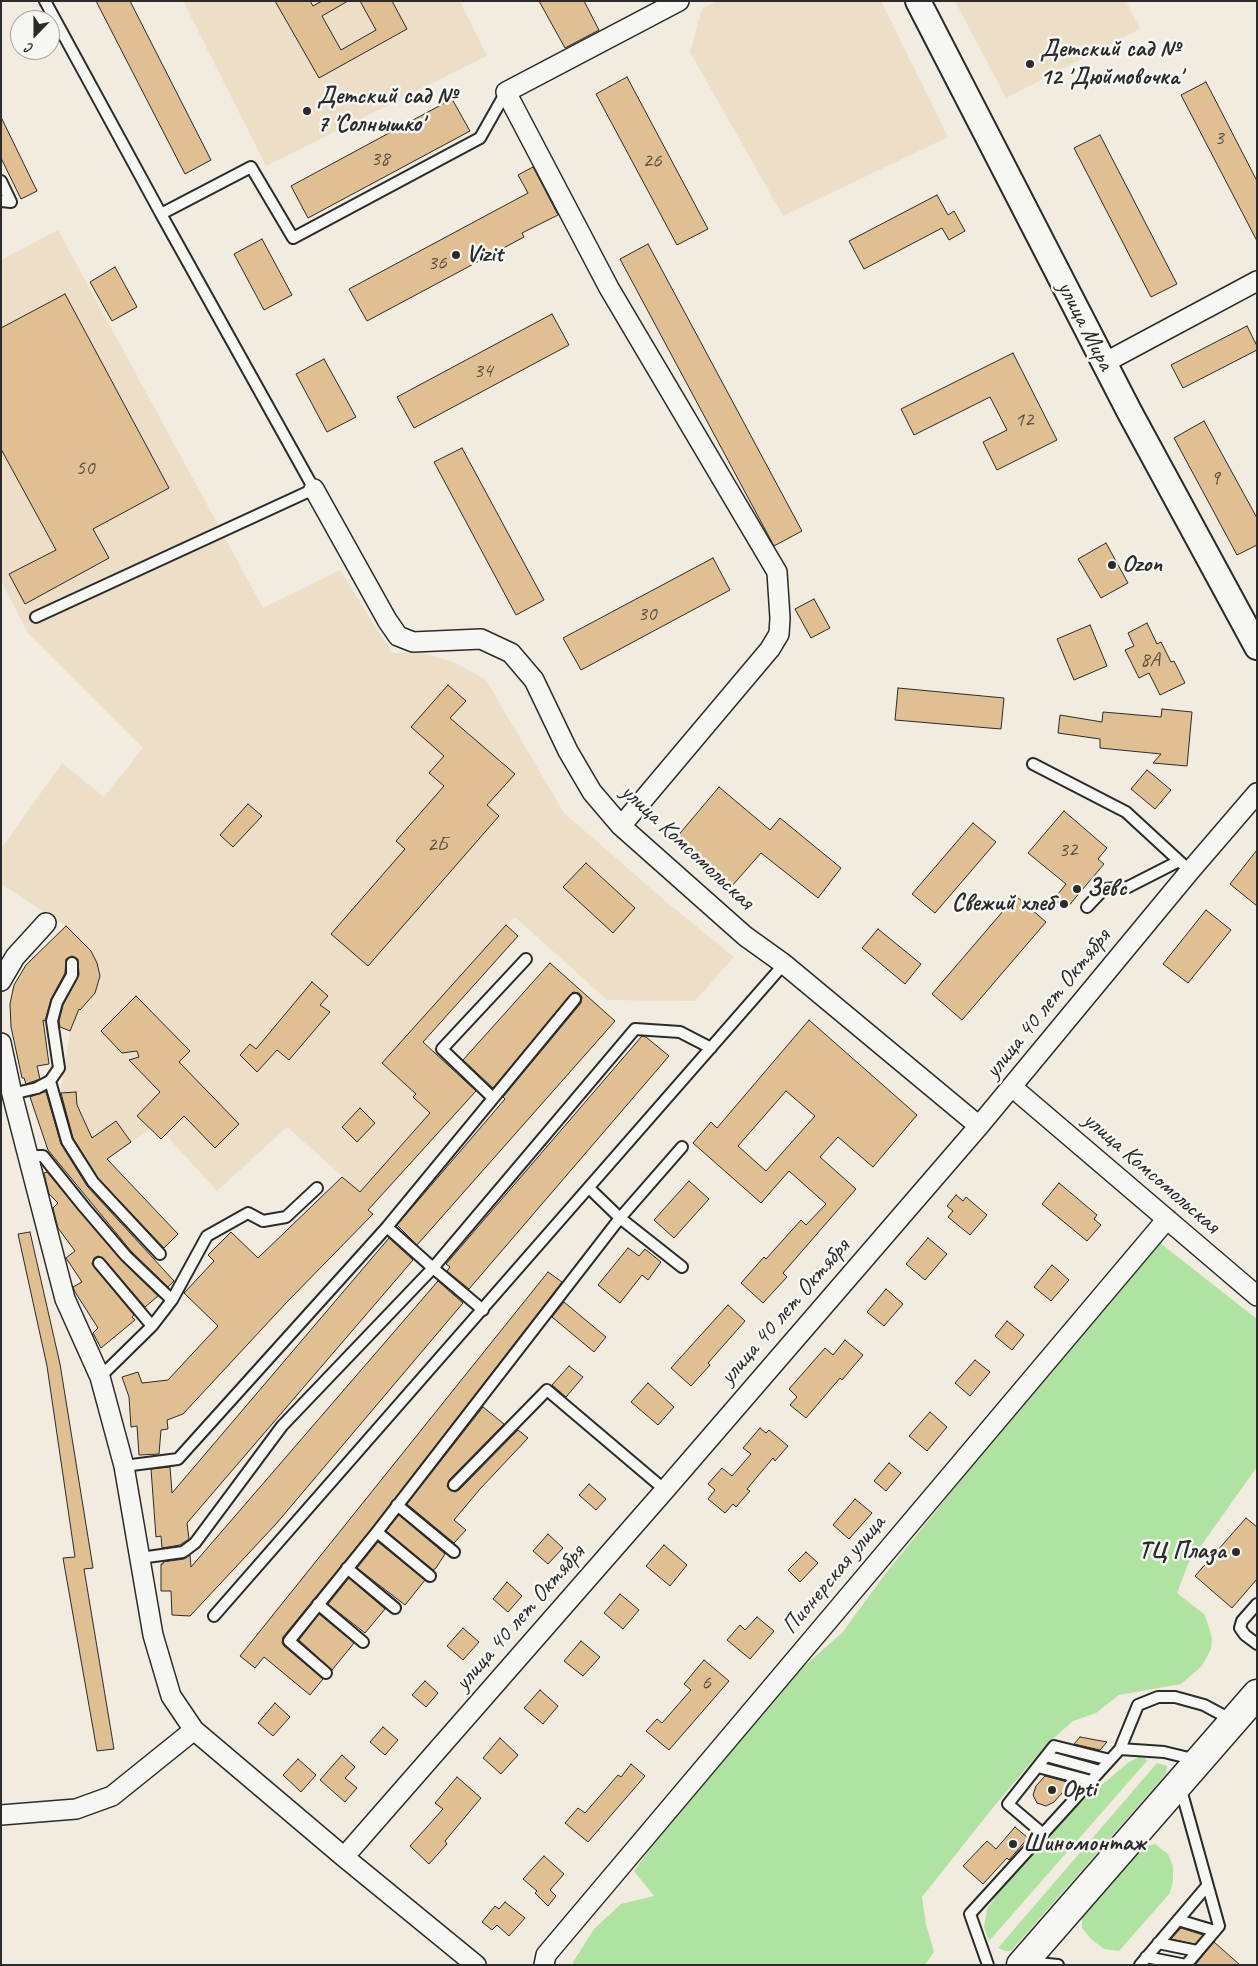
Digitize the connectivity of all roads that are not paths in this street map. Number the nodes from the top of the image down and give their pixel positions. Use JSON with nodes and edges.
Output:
{"nodes":[{"id":1,"x":45,"y":1,"type":"edge"},
{"id":2,"x":679,"y":1,"type":"edge"},
{"id":3,"x":918,"y":1,"type":"edge"},
{"id":4,"x":506,"y":92,"type":"junction"},
{"id":5,"x":1,"y":181,"type":"edge"},
{"id":6,"x":1,"y":201,"type":"edge"},
{"id":7,"x":161,"y":214,"type":"junction"},
{"id":8,"x":1257,"y":281,"type":"edge"},
{"id":9,"x":1104,"y":363,"type":"junction"},
{"id":10,"x":314,"y":489,"type":"junction"},
{"id":11,"x":36,"y":617,"type":"dead end"},
{"id":12,"x":1257,"y":647,"type":"edge"},
{"id":13,"x":1033,"y":764,"type":"dead end"},
{"id":14,"x":1257,"y":793,"type":"edge"},
{"id":15,"x":621,"y":826,"type":"junction"},
{"id":16,"x":1185,"y":866,"type":"junction"},
{"id":17,"x":1087,"y":907,"type":"dead end"},
{"id":18,"x":46,"y":923,"type":"dead end"},
{"id":19,"x":526,"y":959,"type":"dead end"},
{"id":20,"x":72,"y":963,"type":"dead end"},
{"id":21,"x":784,"y":964,"type":"junction"},
{"id":22,"x":1,"y":981,"type":"edge"},
{"id":23,"x":575,"y":999,"type":"dead end"},
{"id":24,"x":1,"y":1043,"type":"edge"},
{"id":25,"x":711,"y":1048,"type":"junction"},
{"id":26,"x":50,"y":1081,"type":"junction"},
{"id":27,"x":1012,"y":1087,"type":"junction"},
{"id":28,"x":12,"y":1094,"type":"junction"},
{"id":29,"x":493,"y":1098,"type":"junction"},
{"id":30,"x":979,"y":1126,"type":"junction"},
{"id":31,"x":682,"y":1147,"type":"dead end"},
{"id":32,"x":29,"y":1156,"type":"junction"},
{"id":33,"x":317,"y":1188,"type":"dead end"},
{"id":34,"x":589,"y":1188,"type":"junction"},
{"id":35,"x":620,"y":1218,"type":"junction"},
{"id":36,"x":1166,"y":1219,"type":"junction"},
{"id":37,"x":387,"y":1227,"type":"junction"},
{"id":38,"x":160,"y":1254,"type":"dead end"},
{"id":39,"x":99,"y":1263,"type":"dead end"},
{"id":40,"x":682,"y":1267,"type":"dead end"},
{"id":41,"x":433,"y":1268,"type":"junction"},
{"id":42,"x":1257,"y":1296,"type":"edge"},
{"id":43,"x":172,"y":1300,"type":"junction"},
{"id":44,"x":483,"y":1310,"type":"junction"},
{"id":45,"x":152,"y":1326,"type":"junction"},
{"id":46,"x":100,"y":1377,"type":"junction"},
{"id":47,"x":124,"y":1466,"type":"junction"},
{"id":48,"x":454,"y":1485,"type":"dead end"},
{"id":49,"x":665,"y":1490,"type":"junction"},
{"id":50,"x":397,"y":1505,"type":"junction"},
{"id":51,"x":377,"y":1532,"type":"junction"},
{"id":52,"x":454,"y":1552,"type":"dead end"},
{"id":53,"x":140,"y":1558,"type":"junction"},
{"id":54,"x":347,"y":1568,"type":"junction"},
{"id":55,"x":430,"y":1576,"type":"dead end"},
{"id":56,"x":318,"y":1604,"type":"junction"},
{"id":57,"x":1257,"y":1604,"type":"edge"},
{"id":58,"x":395,"y":1608,"type":"dead end"},
{"id":59,"x":214,"y":1616,"type":"dead end"},
{"id":60,"x":363,"y":1642,"type":"dead end"},
{"id":61,"x":1257,"y":1644,"type":"edge"},
{"id":62,"x":326,"y":1673,"type":"dead end"},
{"id":63,"x":1257,"y":1694,"type":"edge"},
{"id":64,"x":1233,"y":1720,"type":"junction"},
{"id":65,"x":194,"y":1730,"type":"junction"},
{"id":66,"x":1120,"y":1749,"type":"junction"},
{"id":67,"x":1046,"y":1756,"type":"junction"},
{"id":68,"x":1110,"y":1760,"type":"junction"},
{"id":69,"x":1198,"y":1760,"type":"junction"},
{"id":70,"x":1038,"y":1767,"type":"junction"},
{"id":71,"x":1100,"y":1771,"type":"junction"},
{"id":72,"x":1091,"y":1781,"type":"junction"},
{"id":73,"x":1179,"y":1782,"type":"junction"},
{"id":74,"x":1,"y":1815,"type":"edge"},
{"id":75,"x":1042,"y":1833,"type":"junction"},
{"id":76,"x":344,"y":1857,"type":"junction"},
{"id":77,"x":1207,"y":1886,"type":"junction"},
{"id":78,"x":1178,"y":1920,"type":"junction"},
{"id":79,"x":1215,"y":1931,"type":"junction"},
{"id":80,"x":1158,"y":1943,"type":"junction"},
{"id":81,"x":1198,"y":1951,"type":"junction"},
{"id":82,"x":1143,"y":1961,"type":"edge"},
{"id":83,"x":1022,"y":1963,"type":"edge"},
{"id":84,"x":476,"y":1965,"type":"edge"},
{"id":85,"x":544,"y":1965,"type":"edge"},
{"id":86,"x":988,"y":1965,"type":"edge"},
{"id":87,"x":1058,"y":1965,"type":"edge"},
{"id":88,"x":1186,"y":1965,"type":"edge"}],
"edges":[{"from":1,"to":7,"type":"lane"},
{"from":2,"to":4,"type":"street"},
{"from":3,"to":9,"type":"street","name":"улица Мира"},
{"from":4,"to":7,"type":"lane"},
{"from":4,"to":15,"type":"street"},
{"from":5,"to":6,"type":"lane"},
{"from":7,"to":10,"type":"lane"},
{"from":8,"to":9,"type":"street"},
{"from":9,"to":12,"type":"street","name":"улица Мира"},
{"from":10,"to":11,"type":"lane"},
{"from":10,"to":15,"type":"street","name":"улица Комсомольская"},
{"from":13,"to":16,"type":"lane"},
{"from":14,"to":16,"type":"street","name":"улица 40 лет Октября"},
{"from":15,"to":21,"type":"street","name":"улица Комсомольская"},
{"from":16,"to":17,"type":"lane"},
{"from":16,"to":27,"type":"street","name":"улица 40 лет Октября"},
{"from":18,"to":22,"type":"street"},
{"from":19,"to":29,"type":"lane"},
{"from":20,"to":26,"type":"lane"},
{"from":21,"to":25,"type":"lane"},
{"from":21,"to":30,"type":"street","name":"улица Комсомольская"},
{"from":23,"to":29,"type":"lane"},
{"from":24,"to":28,"type":"street"},
{"from":25,"to":34,"type":"lane"},
{"from":25,"to":41,"type":"lane"},
{"from":26,"to":28,"type":"lane"},
{"from":26,"to":38,"type":"lane"},
{"from":27,"to":30,"type":"street","name":"улица 40 лет Октября"},
{"from":27,"to":36,"type":"street","name":"улица Комсомольская"},
{"from":28,"to":32,"type":"street"},
{"from":29,"to":37,"type":"lane"},
{"from":30,"to":49,"type":"street","name":"улица 40 лет Октября"},
{"from":31,"to":35,"type":"lane"},
{"from":32,"to":43,"type":"lane"},
{"from":32,"to":46,"type":"street"},
{"from":33,"to":43,"type":"lane"},
{"from":34,"to":35,"type":"lane"},
{"from":34,"to":44,"type":"lane"},
{"from":35,"to":40,"type":"lane"},
{"from":35,"to":50,"type":"lane"},
{"from":36,"to":42,"type":"street","name":"улица Комсомольская"},
{"from":36,"to":85,"type":"street","name":"Пионерская улица"},
{"from":37,"to":41,"type":"lane"},
{"from":37,"to":47,"type":"lane"},
{"from":39,"to":45,"type":"lane"},
{"from":41,"to":44,"type":"lane"},
{"from":41,"to":53,"type":"lane"},
{"from":43,"to":45,"type":"lane"},
{"from":44,"to":59,"type":"lane"},
{"from":45,"to":46,"type":"lane"},
{"from":46,"to":47,"type":"street"},
{"from":47,"to":53,"type":"street"},
{"from":48,"to":49,"type":"lane"},
{"from":49,"to":76,"type":"street","name":"улица 40 лет Октября"},
{"from":50,"to":51,"type":"lane"},
{"from":50,"to":52,"type":"lane"},
{"from":51,"to":54,"type":"lane"},
{"from":51,"to":55,"type":"lane"},
{"from":53,"to":65,"type":"street"},
{"from":54,"to":56,"type":"lane"},
{"from":54,"to":58,"type":"lane"},
{"from":56,"to":60,"type":"lane"},
{"from":56,"to":62,"type":"lane"},
{"from":57,"to":61,"type":"lane"},
{"from":63,"to":64,"type":"main road"},
{"from":64,"to":66,"type":"lane"},
{"from":64,"to":69,"type":"main road"},
{"from":65,"to":74,"type":"street"},
{"from":65,"to":76,"type":"street"},
{"from":66,"to":68,"type":"lane"},
{"from":66,"to":69,"type":"lane"},
{"from":67,"to":68,"type":"lane"},
{"from":67,"to":70,"type":"lane"},
{"from":67,"to":71,"type":"lane"},
{"from":68,"to":71,"type":"lane"},
{"from":69,"to":73,"type":"main road"},
{"from":70,"to":72,"type":"lane"},
{"from":70,"to":75,"type":"lane"},
{"from":71,"to":72,"type":"lane"},
{"from":72,"to":75,"type":"lane"},
{"from":73,"to":77,"type":"lane"},
{"from":73,"to":83,"type":"main road"},
{"from":75,"to":86,"type":"lane"},
{"from":76,"to":84,"type":"street"},
{"from":77,"to":78,"type":"lane"},
{"from":77,"to":79,"type":"lane"},
{"from":78,"to":79,"type":"lane"},
{"from":78,"to":80,"type":"lane"},
{"from":79,"to":81,"type":"lane"},
{"from":80,"to":81,"type":"lane"},
{"from":80,"to":82,"type":"lane"},
{"from":81,"to":88,"type":"lane"},
{"from":82,"to":88,"type":"lane"},
{"from":83,"to":87,"type":"lane"}]}
